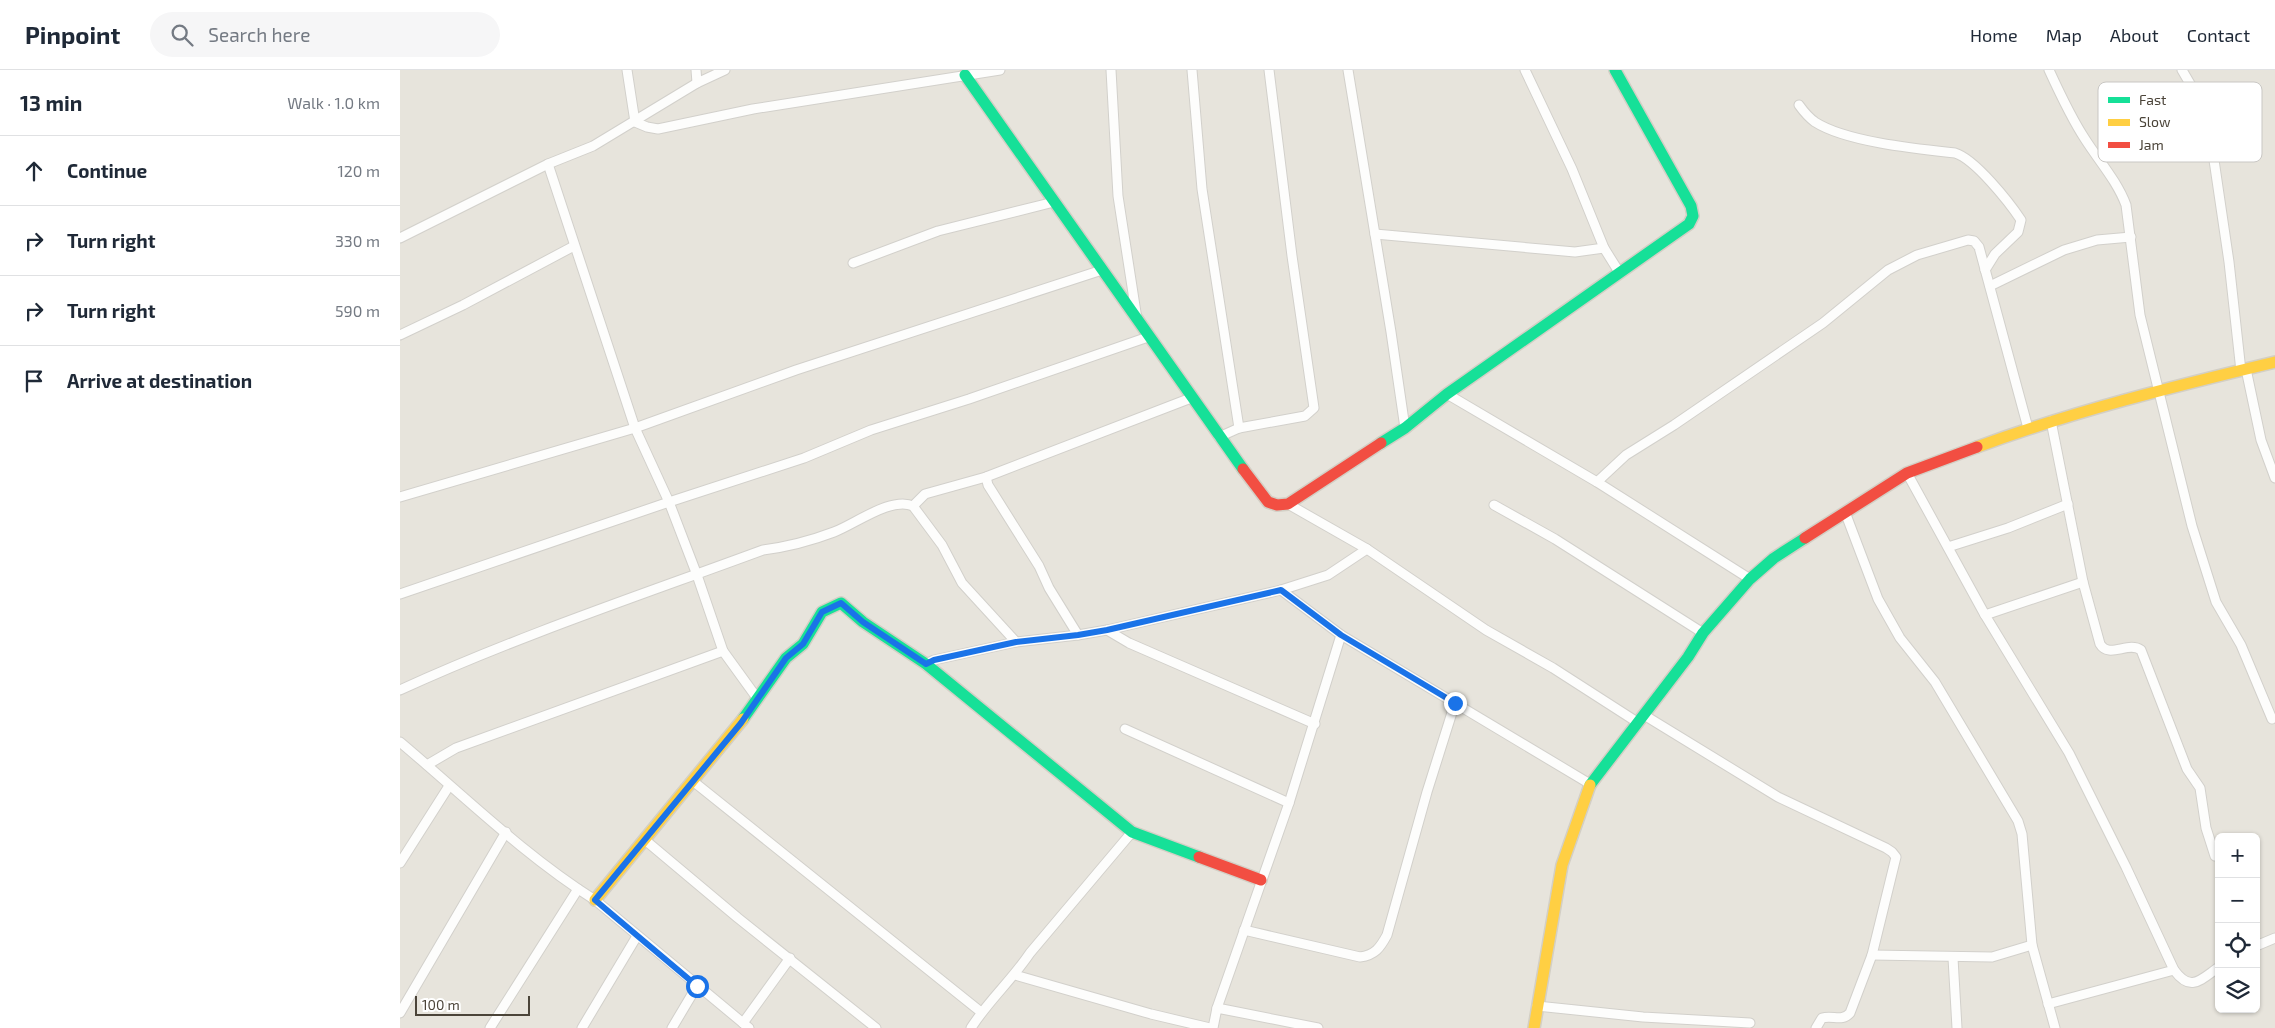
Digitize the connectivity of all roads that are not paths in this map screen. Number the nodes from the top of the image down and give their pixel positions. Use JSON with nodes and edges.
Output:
{"nodes":[{"id":1,"x":627,"y":70,"type":"edge"},
{"id":2,"x":696,"y":70,"type":"edge"},
{"id":3,"x":725,"y":70,"type":"edge"},
{"id":4,"x":1000,"y":70,"type":"edge"},
{"id":5,"x":1111,"y":70,"type":"edge"},
{"id":6,"x":1192,"y":70,"type":"edge"},
{"id":7,"x":1269,"y":70,"type":"edge"},
{"id":8,"x":1348,"y":70,"type":"edge"},
{"id":9,"x":1525,"y":70,"type":"edge"},
{"id":10,"x":1615,"y":70,"type":"edge"},
{"id":11,"x":2049,"y":70,"type":"edge"},
{"id":12,"x":2182,"y":70,"type":"edge"},
{"id":13,"x":964,"y":75,"type":"junction"},
{"id":14,"x":2189,"y":82,"type":"edge"},
{"id":15,"x":697,"y":83,"type":"junction"},
{"id":16,"x":1799,"y":105,"type":"dead end"},
{"id":17,"x":635,"y":122,"type":"junction"},
{"id":18,"x":2098,"y":158,"type":"edge"},
{"id":19,"x":2101,"y":162,"type":"edge"},
{"id":20,"x":2214,"y":162,"type":"edge"},
{"id":21,"x":548,"y":164,"type":"junction"},
{"id":22,"x":1054,"y":202,"type":"junction"},
{"id":23,"x":1375,"y":234,"type":"junction"},
{"id":24,"x":2132,"y":237,"type":"junction"},
{"id":25,"x":400,"y":238,"type":"edge"},
{"id":26,"x":574,"y":246,"type":"junction"},
{"id":27,"x":1604,"y":248,"type":"junction"},
{"id":28,"x":853,"y":263,"type":"dead end"},
{"id":29,"x":1102,"y":270,"type":"junction"},
{"id":30,"x":1985,"y":270,"type":"junction"},
{"id":31,"x":1619,"y":272,"type":"junction"},
{"id":32,"x":1990,"y":286,"type":"junction"},
{"id":33,"x":1138,"y":321,"type":"junction"},
{"id":34,"x":400,"y":335,"type":"edge"},
{"id":35,"x":1148,"y":337,"type":"junction"},
{"id":36,"x":2275,"y":362,"type":"edge"},
{"id":37,"x":2243,"y":370,"type":"junction"},
{"id":38,"x":2159,"y":390,"type":"junction"},
{"id":39,"x":1447,"y":394,"type":"junction"},
{"id":40,"x":1191,"y":398,"type":"junction"},
{"id":41,"x":2051,"y":421,"type":"junction"},
{"id":42,"x":635,"y":428,"type":"junction"},
{"id":43,"x":1239,"y":428,"type":"junction"},
{"id":44,"x":1405,"y":428,"type":"junction"},
{"id":45,"x":2028,"y":428,"type":"junction"},
{"id":46,"x":1219,"y":437,"type":"junction"},
{"id":47,"x":1907,"y":473,"type":"junction"},
{"id":48,"x":986,"y":477,"type":"junction"},
{"id":49,"x":2275,"y":478,"type":"edge"},
{"id":50,"x":1597,"y":482,"type":"junction"},
{"id":51,"x":400,"y":497,"type":"edge"},
{"id":52,"x":669,"y":502,"type":"junction"},
{"id":53,"x":1288,"y":504,"type":"junction"},
{"id":54,"x":2068,"y":504,"type":"junction"},
{"id":55,"x":1494,"y":505,"type":"dead end"},
{"id":56,"x":913,"y":506,"type":"junction"},
{"id":57,"x":1845,"y":512,"type":"junction"},
{"id":58,"x":1948,"y":547,"type":"junction"},
{"id":59,"x":1367,"y":549,"type":"junction"},
{"id":60,"x":698,"y":575,"type":"junction"},
{"id":61,"x":1750,"y":579,"type":"junction"},
{"id":62,"x":2083,"y":582,"type":"junction"},
{"id":63,"x":1281,"y":590,"type":"junction"},
{"id":64,"x":400,"y":594,"type":"edge"},
{"id":65,"x":1985,"y":615,"type":"junction"},
{"id":66,"x":1107,"y":630,"type":"junction"},
{"id":67,"x":1703,"y":633,"type":"junction"},
{"id":68,"x":1078,"y":635,"type":"junction"},
{"id":69,"x":1341,"y":635,"type":"junction"},
{"id":70,"x":1016,"y":642,"type":"junction"},
{"id":71,"x":723,"y":651,"type":"junction"},
{"id":72,"x":926,"y":664,"type":"junction"},
{"id":73,"x":400,"y":690,"type":"edge"},
{"id":74,"x":757,"y":698,"type":"junction"},
{"id":75,"x":1455,"y":703,"type":"junction"},
{"id":76,"x":1640,"y":719,"type":"junction"},
{"id":77,"x":2272,"y":719,"type":"dead end"},
{"id":78,"x":1315,"y":724,"type":"junction"},
{"id":79,"x":1125,"y":730,"type":"dead end"},
{"id":80,"x":400,"y":742,"type":"edge"},
{"id":81,"x":427,"y":765,"type":"junction"},
{"id":82,"x":694,"y":782,"type":"junction"},
{"id":83,"x":1590,"y":784,"type":"junction"},
{"id":84,"x":449,"y":786,"type":"junction"},
{"id":85,"x":1289,"y":803,"type":"junction"},
{"id":86,"x":506,"y":832,"type":"junction"},
{"id":87,"x":1132,"y":832,"type":"junction"},
{"id":88,"x":645,"y":840,"type":"junction"},
{"id":89,"x":2215,"y":856,"type":"dead end"},
{"id":90,"x":400,"y":863,"type":"edge"},
{"id":91,"x":1261,"y":880,"type":"junction"},
{"id":92,"x":578,"y":889,"type":"junction"},
{"id":93,"x":595,"y":900,"type":"junction"},
{"id":94,"x":1244,"y":930,"type":"junction"},
{"id":95,"x":637,"y":936,"type":"junction"},
{"id":96,"x":2275,"y":938,"type":"edge"},
{"id":97,"x":2260,"y":944,"type":"edge"},
{"id":98,"x":2032,"y":945,"type":"junction"},
{"id":99,"x":1872,"y":955,"type":"junction"},
{"id":100,"x":790,"y":958,"type":"junction"},
{"id":101,"x":1953,"y":958,"type":"junction"},
{"id":102,"x":2218,"y":968,"type":"edge"},
{"id":103,"x":2174,"y":970,"type":"junction"},
{"id":104,"x":1015,"y":975,"type":"junction"},
{"id":105,"x":697,"y":986,"type":"junction"},
{"id":106,"x":2048,"y":1004,"type":"junction"},
{"id":107,"x":1537,"y":1006,"type":"junction"},
{"id":108,"x":1217,"y":1008,"type":"junction"},
{"id":109,"x":981,"y":1012,"type":"junction"},
{"id":110,"x":400,"y":1013,"type":"edge"},
{"id":111,"x":1750,"y":1023,"type":"dead end"},
{"id":112,"x":746,"y":1026,"type":"edge"},
{"id":113,"x":490,"y":1028,"type":"edge"},
{"id":114,"x":582,"y":1028,"type":"edge"},
{"id":115,"x":672,"y":1028,"type":"edge"},
{"id":116,"x":876,"y":1028,"type":"edge"},
{"id":117,"x":971,"y":1028,"type":"edge"},
{"id":118,"x":1211,"y":1028,"type":"edge"},
{"id":119,"x":1318,"y":1028,"type":"edge"},
{"id":120,"x":1534,"y":1028,"type":"edge"},
{"id":121,"x":1816,"y":1028,"type":"edge"},
{"id":122,"x":1957,"y":1028,"type":"edge"},
{"id":123,"x":2054,"y":1028,"type":"edge"}],
"edges":[{"from":1,"to":17,"type":"street"},
{"from":2,"to":15,"type":"street"},
{"from":3,"to":15,"type":"street"},
{"from":4,"to":13,"type":"street"},
{"from":5,"to":33,"type":"street"},
{"from":6,"to":43,"type":"street"},
{"from":7,"to":43,"type":"street"},
{"from":8,"to":23,"type":"street"},
{"from":9,"to":27,"type":"street"},
{"from":10,"to":31,"type":"street"},
{"from":11,"to":18,"type":"street"},
{"from":12,"to":14,"type":"street"},
{"from":13,"to":17,"type":"street"},
{"from":13,"to":22,"type":"street"},
{"from":15,"to":17,"type":"street"},
{"from":16,"to":30,"type":"street"},
{"from":17,"to":21,"type":"street"},
{"from":19,"to":24,"type":"street"},
{"from":20,"to":37,"type":"street"},
{"from":21,"to":25,"type":"street"},
{"from":21,"to":26,"type":"street"},
{"from":22,"to":28,"type":"street"},
{"from":22,"to":29,"type":"street"},
{"from":23,"to":27,"type":"street"},
{"from":23,"to":44,"type":"street"},
{"from":24,"to":32,"type":"street"},
{"from":24,"to":38,"type":"street"},
{"from":26,"to":34,"type":"street"},
{"from":26,"to":42,"type":"street"},
{"from":27,"to":31,"type":"street"},
{"from":29,"to":33,"type":"street"},
{"from":29,"to":42,"type":"street"},
{"from":30,"to":32,"type":"street"},
{"from":30,"to":50,"type":"street"},
{"from":31,"to":39,"type":"street"},
{"from":32,"to":45,"type":"street"},
{"from":33,"to":35,"type":"street"},
{"from":35,"to":40,"type":"street"},
{"from":35,"to":52,"type":"street"},
{"from":36,"to":37,"type":"street"},
{"from":37,"to":38,"type":"street"},
{"from":37,"to":49,"type":"street"},
{"from":38,"to":41,"type":"street"},
{"from":38,"to":77,"type":"street"},
{"from":39,"to":44,"type":"street"},
{"from":39,"to":50,"type":"street"},
{"from":40,"to":46,"type":"street"},
{"from":40,"to":48,"type":"street"},
{"from":41,"to":45,"type":"street"},
{"from":41,"to":54,"type":"street"},
{"from":42,"to":51,"type":"street"},
{"from":42,"to":52,"type":"street"},
{"from":43,"to":46,"type":"street"},
{"from":44,"to":53,"type":"street"},
{"from":45,"to":47,"type":"street"},
{"from":46,"to":53,"type":"street"},
{"from":47,"to":57,"type":"street"},
{"from":47,"to":58,"type":"street"},
{"from":48,"to":56,"type":"street"},
{"from":48,"to":68,"type":"street"},
{"from":50,"to":61,"type":"street"},
{"from":52,"to":60,"type":"street"},
{"from":52,"to":64,"type":"street"},
{"from":53,"to":59,"type":"street"},
{"from":54,"to":58,"type":"street"},
{"from":54,"to":62,"type":"street"},
{"from":55,"to":67,"type":"street"},
{"from":56,"to":60,"type":"street"},
{"from":56,"to":70,"type":"street"},
{"from":57,"to":61,"type":"street"},
{"from":57,"to":98,"type":"street"},
{"from":58,"to":65,"type":"street"},
{"from":59,"to":63,"type":"street"},
{"from":59,"to":76,"type":"street"},
{"from":60,"to":71,"type":"street"},
{"from":60,"to":73,"type":"street"},
{"from":61,"to":67,"type":"street"},
{"from":62,"to":65,"type":"street"},
{"from":62,"to":89,"type":"street"},
{"from":63,"to":66,"type":"street"},
{"from":63,"to":69,"type":"street"},
{"from":65,"to":103,"type":"street"},
{"from":66,"to":68,"type":"street"},
{"from":66,"to":78,"type":"street"},
{"from":67,"to":76,"type":"street"},
{"from":68,"to":70,"type":"street"},
{"from":69,"to":75,"type":"street"},
{"from":69,"to":78,"type":"street"},
{"from":70,"to":72,"type":"street"},
{"from":71,"to":74,"type":"street"},
{"from":71,"to":81,"type":"street"},
{"from":72,"to":74,"type":"street"},
{"from":72,"to":87,"type":"street"},
{"from":74,"to":82,"type":"street"},
{"from":75,"to":83,"type":"street"},
{"from":75,"to":94,"type":"street"},
{"from":76,"to":83,"type":"street"},
{"from":76,"to":99,"type":"street"},
{"from":78,"to":85,"type":"street"},
{"from":79,"to":85,"type":"street"},
{"from":80,"to":81,"type":"street"},
{"from":81,"to":84,"type":"street"},
{"from":82,"to":88,"type":"street"},
{"from":82,"to":109,"type":"street"},
{"from":83,"to":107,"type":"street"},
{"from":84,"to":86,"type":"street"},
{"from":84,"to":90,"type":"street"},
{"from":85,"to":91,"type":"street"},
{"from":86,"to":92,"type":"street"},
{"from":86,"to":110,"type":"street"},
{"from":87,"to":91,"type":"street"},
{"from":87,"to":104,"type":"street"},
{"from":88,"to":93,"type":"street"},
{"from":88,"to":100,"type":"street"},
{"from":91,"to":94,"type":"street"},
{"from":92,"to":93,"type":"street"},
{"from":92,"to":113,"type":"street"},
{"from":93,"to":95,"type":"street"},
{"from":94,"to":108,"type":"street"},
{"from":95,"to":105,"type":"street"},
{"from":95,"to":114,"type":"street"},
{"from":96,"to":97,"type":"street"},
{"from":98,"to":101,"type":"street"},
{"from":98,"to":106,"type":"street"},
{"from":99,"to":101,"type":"street"},
{"from":99,"to":121,"type":"street"},
{"from":100,"to":112,"type":"street"},
{"from":100,"to":116,"type":"street"},
{"from":101,"to":122,"type":"street"},
{"from":102,"to":103,"type":"street"},
{"from":103,"to":106,"type":"street"},
{"from":104,"to":109,"type":"street"},
{"from":104,"to":118,"type":"street"},
{"from":105,"to":112,"type":"street"},
{"from":105,"to":115,"type":"street"},
{"from":106,"to":123,"type":"street"},
{"from":107,"to":111,"type":"street"},
{"from":107,"to":120,"type":"street"},
{"from":108,"to":118,"type":"street"},
{"from":108,"to":119,"type":"street"},
{"from":109,"to":117,"type":"street"}]}
